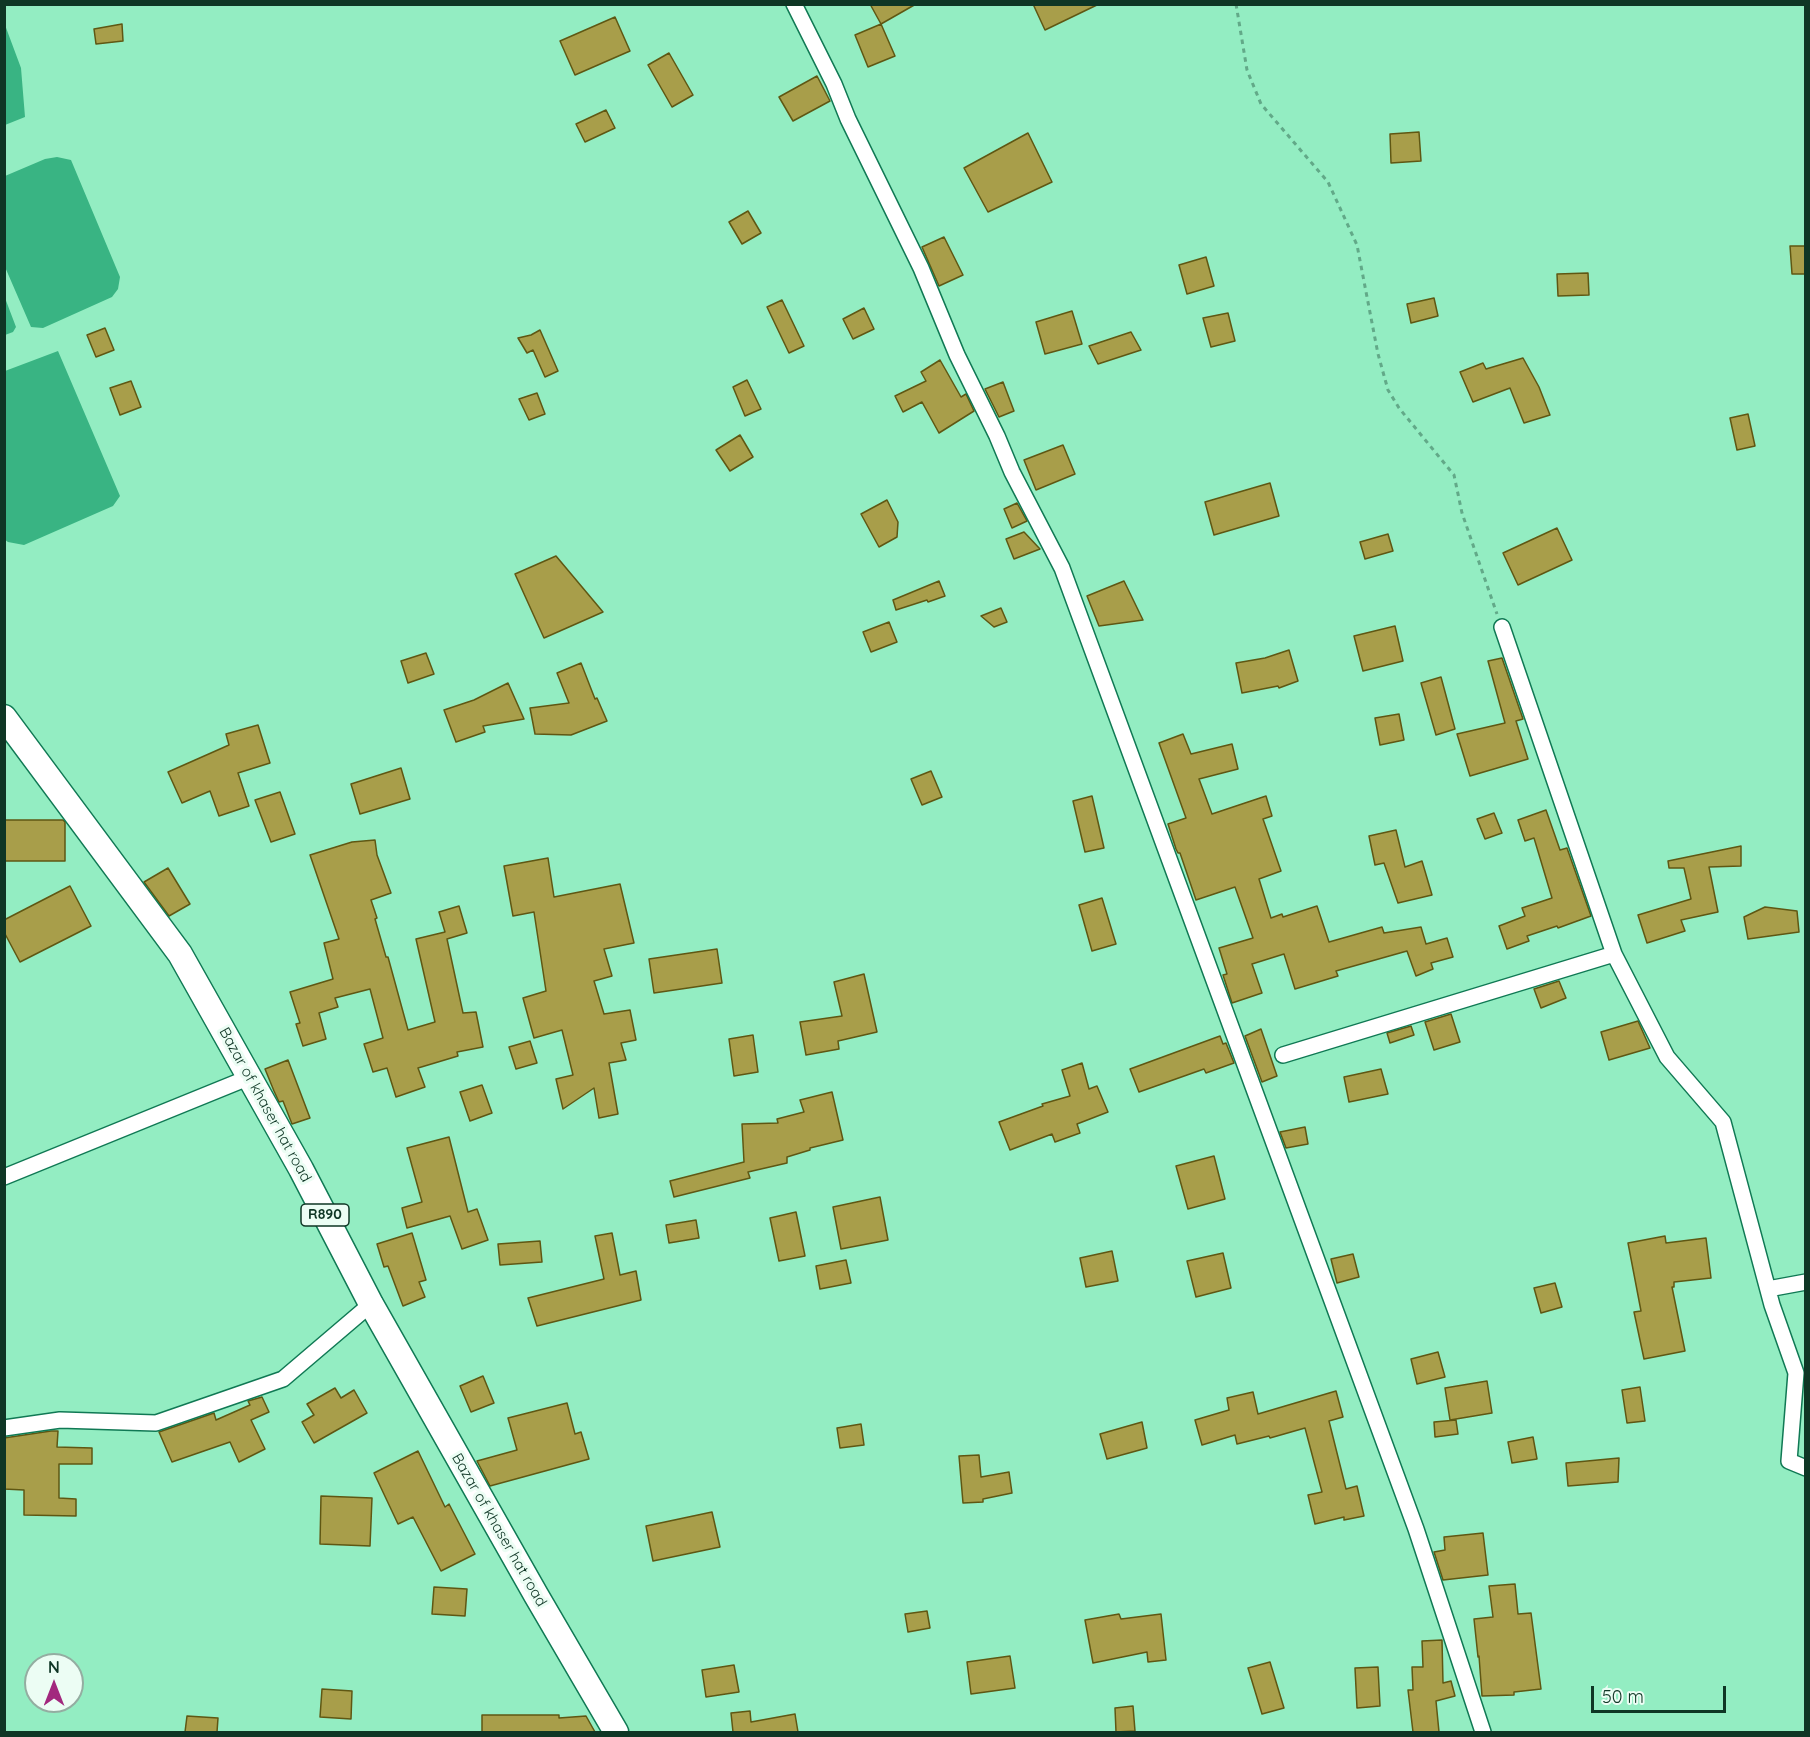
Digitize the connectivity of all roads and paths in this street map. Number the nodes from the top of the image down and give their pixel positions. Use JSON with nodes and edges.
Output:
{"nodes":[{"id":1,"x":794,"y":4,"type":"edge"},
{"id":2,"x":1236,"y":4,"type":"edge"},
{"id":3,"x":1502,"y":627,"type":"joint"},
{"id":4,"x":4,"y":717,"type":"edge"},
{"id":5,"x":1614,"y":954,"type":"junction"},
{"id":6,"x":1283,"y":1055,"type":"dead end"},
{"id":7,"x":250,"y":1077,"type":"junction"},
{"id":8,"x":4,"y":1177,"type":"edge"},
{"id":9,"x":1806,"y":1282,"type":"edge"},
{"id":10,"x":1768,"y":1289,"type":"junction"},
{"id":11,"x":371,"y":1304,"type":"junction"},
{"id":12,"x":4,"y":1428,"type":"edge"},
{"id":13,"x":1806,"y":1468,"type":"edge"},
{"id":14,"x":616,"y":1732,"type":"edge"},
{"id":15,"x":1483,"y":1732,"type":"edge"}],
"edges":[{"from":1,"to":15,"type":"street"},
{"from":2,"to":3,"type":"path"},
{"from":3,"to":5,"type":"street"},
{"from":4,"to":7,"type":"main road","name":"Bazar of khaser hat road","number":"R890"},
{"from":5,"to":6,"type":"street"},
{"from":5,"to":10,"type":"street"},
{"from":7,"to":8,"type":"street"},
{"from":7,"to":11,"type":"main road","name":"Bazar of khaser hat road","number":"R890"},
{"from":9,"to":10,"type":"street"},
{"from":10,"to":13,"type":"street"},
{"from":11,"to":12,"type":"street"},
{"from":11,"to":14,"type":"main road","name":"Bazar of khaser hat road","number":"R890"}]}
